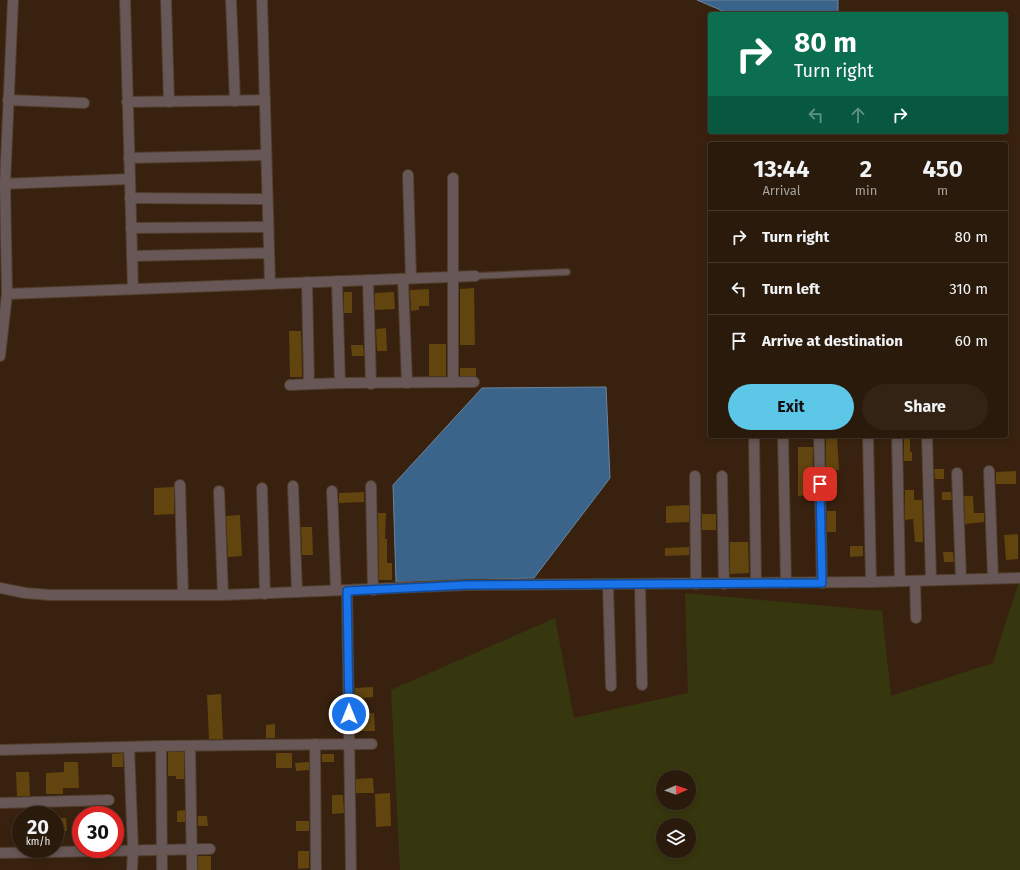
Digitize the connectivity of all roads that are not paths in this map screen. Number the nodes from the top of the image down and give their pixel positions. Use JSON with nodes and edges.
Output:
{"nodes":[{"id":1,"x":13,"y":0,"type":"edge"},
{"id":2,"x":125,"y":0,"type":"edge"},
{"id":3,"x":166,"y":0,"type":"edge"},
{"id":4,"x":231,"y":0,"type":"edge"},
{"id":5,"x":262,"y":0,"type":"edge"},
{"id":6,"x":8,"y":100,"type":"junction"},
{"id":7,"x":265,"y":100,"type":"junction"},
{"id":8,"x":235,"y":101,"type":"junction"},
{"id":9,"x":127,"y":102,"type":"junction"},
{"id":10,"x":169,"y":102,"type":"junction"},
{"id":11,"x":84,"y":104,"type":"dead end"},
{"id":12,"x":266,"y":155,"type":"junction"},
{"id":13,"x":129,"y":158,"type":"junction"},
{"id":14,"x":408,"y":175,"type":"dead end"},
{"id":15,"x":453,"y":178,"type":"dead end"},
{"id":16,"x":130,"y":179,"type":"junction"},
{"id":17,"x":2,"y":184,"type":"edge"},
{"id":18,"x":130,"y":198,"type":"junction"},
{"id":19,"x":267,"y":199,"type":"junction"},
{"id":20,"x":268,"y":226,"type":"junction"},
{"id":21,"x":131,"y":228,"type":"junction"},
{"id":22,"x":269,"y":253,"type":"junction"},
{"id":23,"x":132,"y":256,"type":"junction"},
{"id":24,"x":567,"y":272,"type":"dead end"},
{"id":25,"x":475,"y":276,"type":"joint"},
{"id":26,"x":452,"y":277,"type":"junction"},
{"id":27,"x":407,"y":279,"type":"junction"},
{"id":28,"x":368,"y":280,"type":"junction"},
{"id":29,"x":337,"y":281,"type":"junction"},
{"id":30,"x":307,"y":282,"type":"junction"},
{"id":31,"x":270,"y":284,"type":"junction"},
{"id":32,"x":133,"y":289,"type":"junction"},
{"id":33,"x":7,"y":294,"type":"junction"},
{"id":34,"x":0,"y":356,"type":"edge"},
{"id":35,"x":453,"y":382,"type":"junction"},
{"id":36,"x":474,"y":382,"type":"dead end"},
{"id":37,"x":340,"y":383,"type":"junction"},
{"id":38,"x":407,"y":383,"type":"junction"},
{"id":39,"x":309,"y":384,"type":"junction"},
{"id":40,"x":372,"y":384,"type":"junction"},
{"id":41,"x":290,"y":385,"type":"dead end"},
{"id":42,"x":754,"y":438,"type":"edge"},
{"id":43,"x":783,"y":438,"type":"edge"},
{"id":44,"x":819,"y":438,"type":"edge"},
{"id":45,"x":868,"y":438,"type":"edge"},
{"id":46,"x":897,"y":438,"type":"edge"},
{"id":47,"x":927,"y":438,"type":"edge"},
{"id":48,"x":989,"y":471,"type":"dead end"},
{"id":49,"x":957,"y":473,"type":"dead end"},
{"id":50,"x":695,"y":476,"type":"dead end"},
{"id":51,"x":722,"y":476,"type":"dead end"},
{"id":52,"x":180,"y":485,"type":"dead end"},
{"id":53,"x":293,"y":486,"type":"dead end"},
{"id":54,"x":371,"y":486,"type":"dead end"},
{"id":55,"x":262,"y":488,"type":"dead end"},
{"id":56,"x":219,"y":491,"type":"dead end"},
{"id":57,"x":332,"y":491,"type":"dead end"},
{"id":58,"x":993,"y":578,"type":"junction"},
{"id":59,"x":1020,"y":578,"type":"edge"},
{"id":60,"x":961,"y":579,"type":"junction"},
{"id":61,"x":900,"y":580,"type":"junction"},
{"id":62,"x":931,"y":580,"type":"junction"},
{"id":63,"x":915,"y":581,"type":"junction"},
{"id":64,"x":871,"y":582,"type":"junction"},
{"id":65,"x":756,"y":583,"type":"junction"},
{"id":66,"x":786,"y":583,"type":"junction"},
{"id":67,"x":822,"y":583,"type":"junction"},
{"id":68,"x":640,"y":584,"type":"junction"},
{"id":69,"x":696,"y":584,"type":"junction"},
{"id":70,"x":724,"y":584,"type":"junction"},
{"id":71,"x":608,"y":585,"type":"junction"},
{"id":72,"x":0,"y":588,"type":"edge"},
{"id":73,"x":336,"y":590,"type":"junction"},
{"id":74,"x":373,"y":590,"type":"junction"},
{"id":75,"x":347,"y":591,"type":"junction"},
{"id":76,"x":297,"y":592,"type":"junction"},
{"id":77,"x":265,"y":594,"type":"junction"},
{"id":78,"x":183,"y":595,"type":"junction"},
{"id":79,"x":223,"y":595,"type":"junction"},
{"id":80,"x":916,"y":618,"type":"dead end"},
{"id":81,"x":642,"y":685,"type":"dead end"},
{"id":82,"x":611,"y":686,"type":"dead end"},
{"id":83,"x":349,"y":743,"type":"junction"},
{"id":84,"x":315,"y":744,"type":"junction"},
{"id":85,"x":372,"y":744,"type":"dead end"},
{"id":86,"x":161,"y":746,"type":"junction"},
{"id":87,"x":190,"y":746,"type":"junction"},
{"id":88,"x":129,"y":747,"type":"junction"},
{"id":89,"x":0,"y":750,"type":"edge"},
{"id":90,"x":109,"y":800,"type":"dead end"},
{"id":91,"x":0,"y":803,"type":"edge"},
{"id":92,"x":210,"y":849,"type":"dead end"},
{"id":93,"x":133,"y":850,"type":"junction"},
{"id":94,"x":162,"y":850,"type":"junction"},
{"id":95,"x":192,"y":850,"type":"junction"},
{"id":96,"x":0,"y":853,"type":"edge"},
{"id":97,"x":132,"y":870,"type":"edge"},
{"id":98,"x":162,"y":870,"type":"edge"},
{"id":99,"x":192,"y":870,"type":"edge"},
{"id":100,"x":316,"y":870,"type":"edge"},
{"id":101,"x":351,"y":870,"type":"edge"}],
"edges":[{"from":1,"to":6,"type":"street"},
{"from":2,"to":9,"type":"street"},
{"from":3,"to":10,"type":"street"},
{"from":4,"to":8,"type":"street"},
{"from":5,"to":7,"type":"street"},
{"from":6,"to":11,"type":"street"},
{"from":6,"to":17,"type":"street"},
{"from":7,"to":8,"type":"street"},
{"from":7,"to":12,"type":"street"},
{"from":8,"to":10,"type":"street"},
{"from":9,"to":10,"type":"street"},
{"from":9,"to":13,"type":"street"},
{"from":12,"to":13,"type":"street"},
{"from":12,"to":19,"type":"street"},
{"from":13,"to":16,"type":"street"},
{"from":14,"to":27,"type":"street"},
{"from":15,"to":26,"type":"street"},
{"from":16,"to":17,"type":"street"},
{"from":16,"to":18,"type":"street"},
{"from":17,"to":33,"type":"street"},
{"from":18,"to":19,"type":"street"},
{"from":18,"to":21,"type":"street"},
{"from":19,"to":20,"type":"street"},
{"from":20,"to":21,"type":"street"},
{"from":20,"to":22,"type":"street"},
{"from":21,"to":23,"type":"street"},
{"from":22,"to":23,"type":"street"},
{"from":22,"to":31,"type":"street"},
{"from":23,"to":32,"type":"street"},
{"from":24,"to":25,"type":"lane"},
{"from":25,"to":26,"type":"street"},
{"from":26,"to":27,"type":"street"},
{"from":26,"to":35,"type":"street"},
{"from":27,"to":28,"type":"street"},
{"from":27,"to":38,"type":"street"},
{"from":28,"to":29,"type":"street"},
{"from":28,"to":40,"type":"street"},
{"from":29,"to":30,"type":"street"},
{"from":29,"to":37,"type":"street"},
{"from":30,"to":31,"type":"street"},
{"from":30,"to":39,"type":"street"},
{"from":31,"to":32,"type":"street"},
{"from":32,"to":33,"type":"street"},
{"from":33,"to":34,"type":"street"},
{"from":35,"to":36,"type":"street"},
{"from":35,"to":38,"type":"street"},
{"from":37,"to":39,"type":"street"},
{"from":37,"to":40,"type":"street"},
{"from":38,"to":40,"type":"street"},
{"from":39,"to":41,"type":"street"},
{"from":42,"to":65,"type":"street"},
{"from":43,"to":66,"type":"street"},
{"from":44,"to":67,"type":"street"},
{"from":45,"to":64,"type":"street"},
{"from":46,"to":61,"type":"street"},
{"from":47,"to":62,"type":"street"},
{"from":48,"to":58,"type":"street"},
{"from":49,"to":60,"type":"street"},
{"from":50,"to":69,"type":"street"},
{"from":51,"to":70,"type":"street"},
{"from":52,"to":78,"type":"street"},
{"from":53,"to":76,"type":"street"},
{"from":54,"to":74,"type":"street"},
{"from":55,"to":77,"type":"street"},
{"from":56,"to":79,"type":"street"},
{"from":57,"to":73,"type":"street"},
{"from":58,"to":59,"type":"street"},
{"from":58,"to":60,"type":"street"},
{"from":60,"to":62,"type":"street"},
{"from":61,"to":63,"type":"street"},
{"from":61,"to":64,"type":"street"},
{"from":62,"to":63,"type":"street"},
{"from":63,"to":80,"type":"street"},
{"from":64,"to":67,"type":"street"},
{"from":65,"to":66,"type":"street"},
{"from":65,"to":70,"type":"street"},
{"from":66,"to":67,"type":"street"},
{"from":68,"to":69,"type":"street"},
{"from":68,"to":71,"type":"street"},
{"from":68,"to":81,"type":"street"},
{"from":69,"to":70,"type":"street"},
{"from":71,"to":74,"type":"street"},
{"from":71,"to":82,"type":"street"},
{"from":72,"to":78,"type":"street"},
{"from":73,"to":75,"type":"street"},
{"from":73,"to":76,"type":"street"},
{"from":74,"to":75,"type":"street"},
{"from":75,"to":83,"type":"street"},
{"from":76,"to":77,"type":"street"},
{"from":77,"to":79,"type":"street"},
{"from":78,"to":79,"type":"street"},
{"from":83,"to":84,"type":"street"},
{"from":83,"to":85,"type":"street"},
{"from":83,"to":101,"type":"street"},
{"from":84,"to":87,"type":"street"},
{"from":84,"to":100,"type":"street"},
{"from":86,"to":87,"type":"street"},
{"from":86,"to":88,"type":"street"},
{"from":86,"to":94,"type":"street"},
{"from":87,"to":95,"type":"street"},
{"from":88,"to":89,"type":"street"},
{"from":88,"to":93,"type":"street"},
{"from":90,"to":91,"type":"street"},
{"from":92,"to":95,"type":"street"},
{"from":93,"to":94,"type":"street"},
{"from":93,"to":96,"type":"street"},
{"from":93,"to":97,"type":"street"},
{"from":94,"to":95,"type":"street"},
{"from":94,"to":98,"type":"street"},
{"from":95,"to":99,"type":"street"}]}
